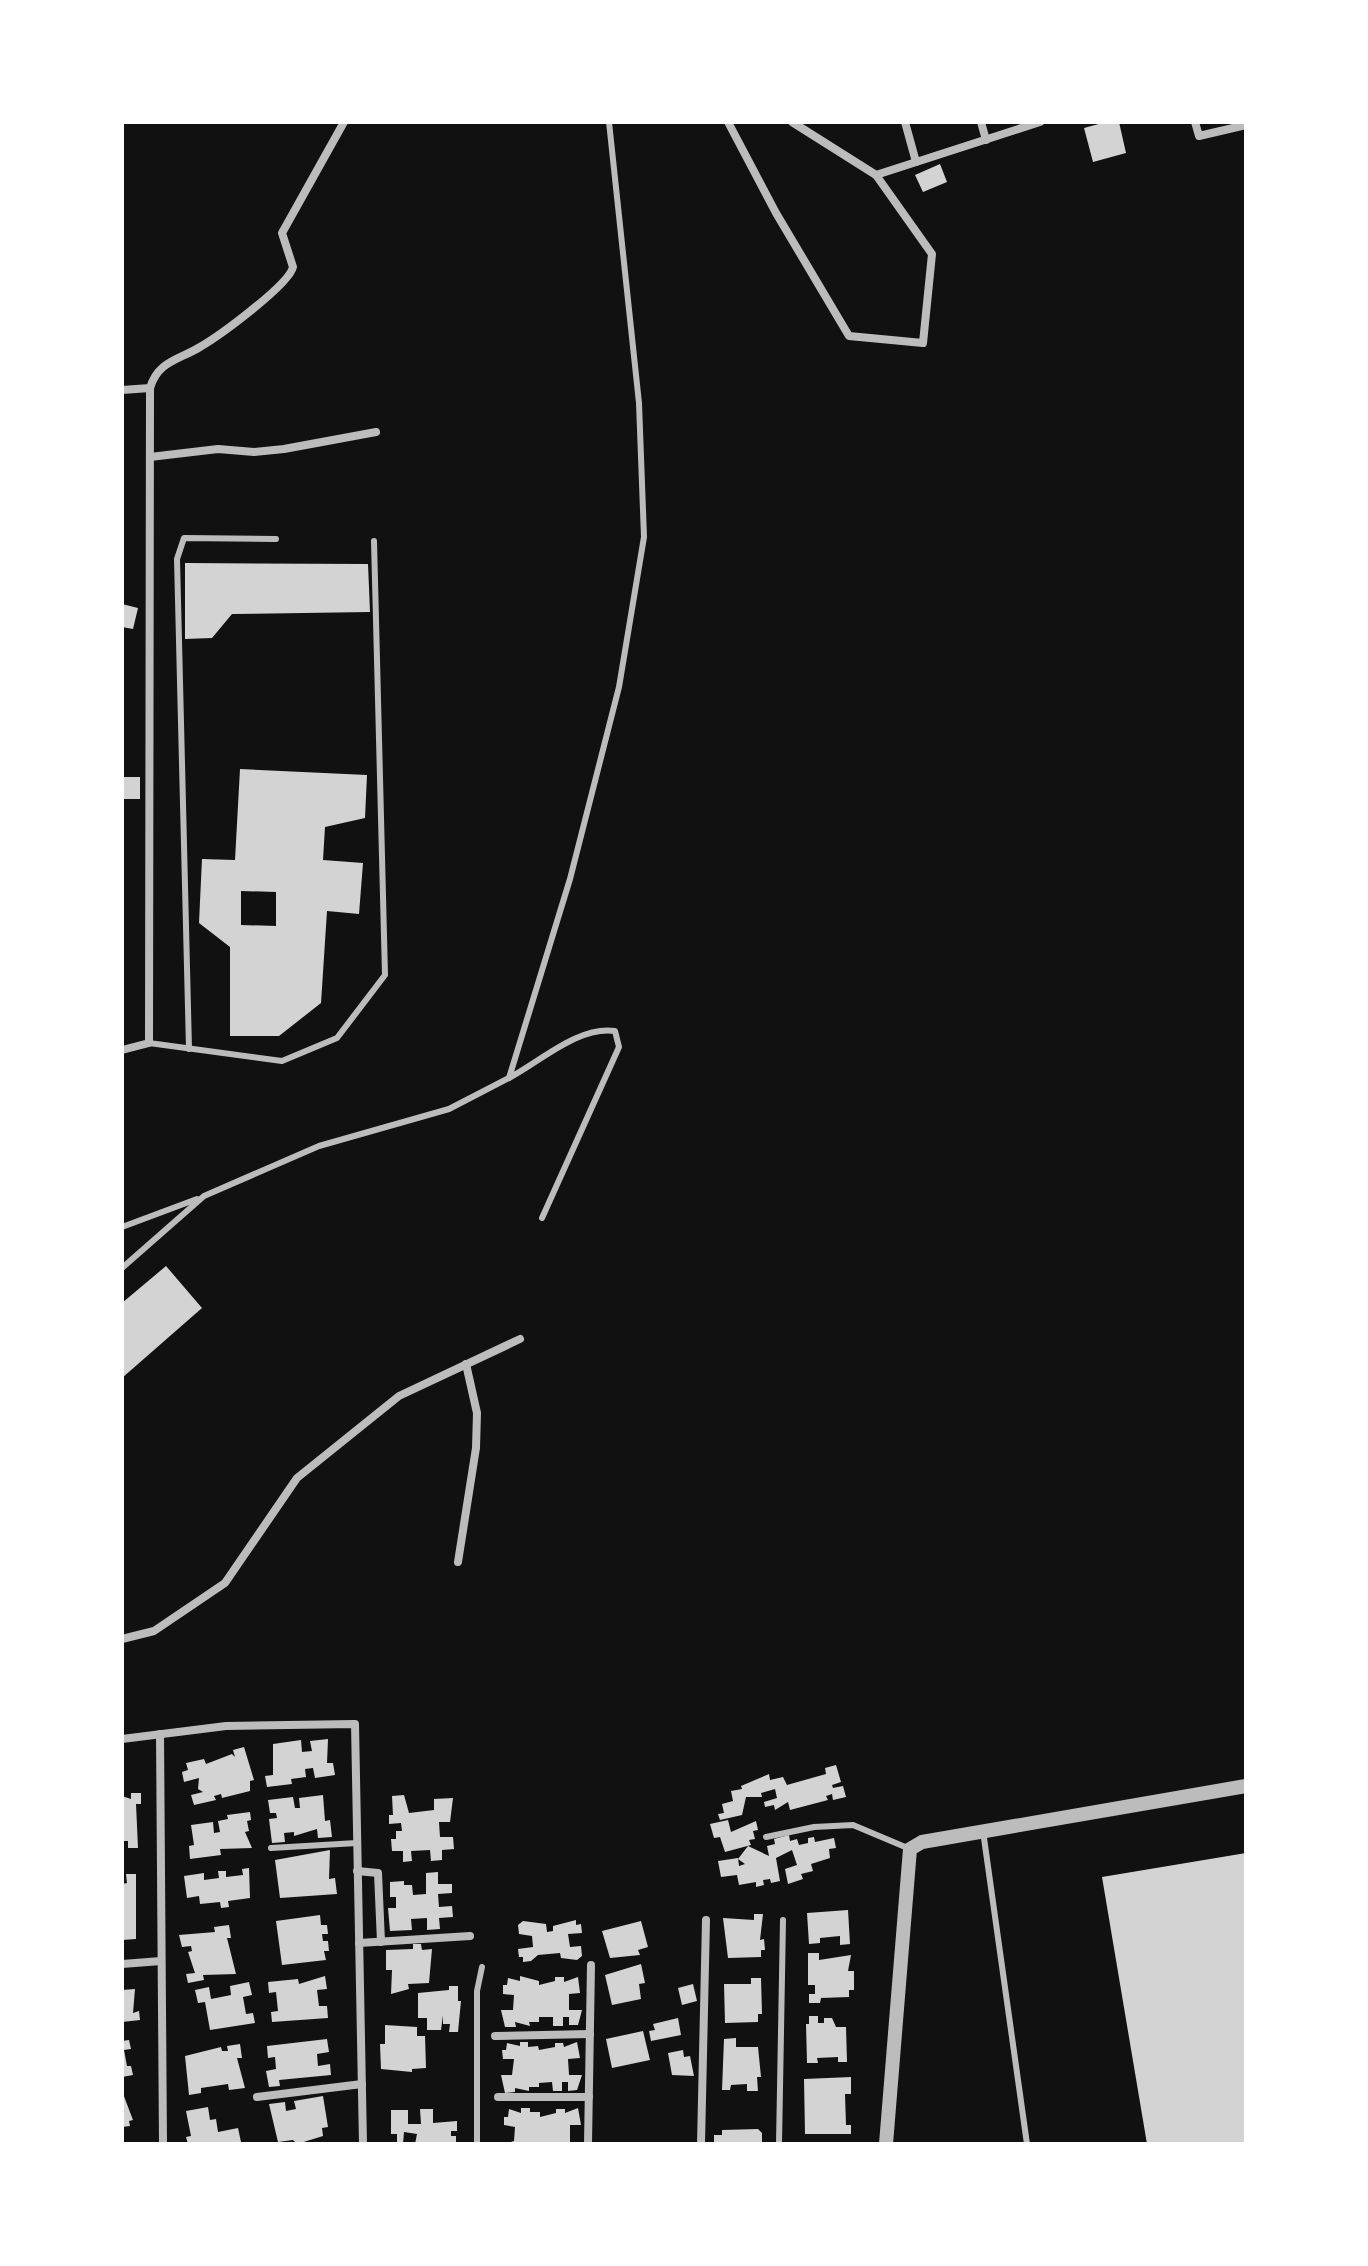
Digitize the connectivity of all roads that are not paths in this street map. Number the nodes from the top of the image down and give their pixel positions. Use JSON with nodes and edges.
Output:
{"nodes":[{"id":1,"x":344,"y":122,"type":"edge"},
{"id":2,"x":609,"y":122,"type":"edge"},
{"id":3,"x":728,"y":122,"type":"edge"},
{"id":4,"x":792,"y":122,"type":"edge"},
{"id":5,"x":905,"y":122,"type":"edge"},
{"id":6,"x":981,"y":122,"type":"edge"},
{"id":7,"x":1040,"y":122,"type":"edge"},
{"id":8,"x":1195,"y":122,"type":"edge"},
{"id":9,"x":1246,"y":125,"type":"edge"},
{"id":10,"x":986,"y":140,"type":"junction"},
{"id":11,"x":916,"y":162,"type":"junction"},
{"id":12,"x":876,"y":175,"type":"junction"},
{"id":13,"x":150,"y":388,"type":"junction"},
{"id":14,"x":122,"y":390,"type":"edge"},
{"id":15,"x":376,"y":432,"type":"dead end"},
{"id":16,"x":150,"y":457,"type":"junction"},
{"id":17,"x":276,"y":539,"type":"dead end"},
{"id":18,"x":374,"y":541,"type":"dead end"},
{"id":19,"x":149,"y":1043,"type":"junction"},
{"id":20,"x":189,"y":1049,"type":"junction"},
{"id":21,"x":122,"y":1050,"type":"edge"},
{"id":22,"x":509,"y":1078,"type":"junction"},
{"id":23,"x":204,"y":1196,"type":"junction"},
{"id":24,"x":542,"y":1218,"type":"dead end"},
{"id":25,"x":122,"y":1227,"type":"edge"},
{"id":26,"x":122,"y":1268,"type":"edge"},
{"id":27,"x":520,"y":1339,"type":"dead end"},
{"id":28,"x":466,"y":1364,"type":"junction"},
{"id":29,"x":458,"y":1562,"type":"dead end"},
{"id":30,"x":122,"y":1639,"type":"edge"},
{"id":31,"x":160,"y":1734,"type":"junction"},
{"id":32,"x":122,"y":1739,"type":"edge"},
{"id":33,"x":1246,"y":1786,"type":"edge"},
{"id":34,"x":983,"y":1831,"type":"junction"},
{"id":35,"x":766,"y":1837,"type":"dead end"},
{"id":36,"x":357,"y":1843,"type":"junction"},
{"id":37,"x":271,"y":1848,"type":"dead end"},
{"id":38,"x":910,"y":1849,"type":"junction"},
{"id":39,"x":357,"y":1871,"type":"junction"},
{"id":40,"x":706,"y":1920,"type":"dead end"},
{"id":41,"x":783,"y":1920,"type":"dead end"},
{"id":42,"x":470,"y":1936,"type":"dead end"},
{"id":43,"x":381,"y":1942,"type":"junction"},
{"id":44,"x":359,"y":1943,"type":"junction"},
{"id":45,"x":161,"y":1961,"type":"junction"},
{"id":46,"x":122,"y":1964,"type":"edge"},
{"id":47,"x":591,"y":1965,"type":"dead end"},
{"id":48,"x":482,"y":1967,"type":"dead end"},
{"id":49,"x":590,"y":2034,"type":"junction"},
{"id":50,"x":495,"y":2036,"type":"dead end"},
{"id":51,"x":362,"y":2084,"type":"junction"},
{"id":52,"x":257,"y":2097,"type":"dead end"},
{"id":53,"x":498,"y":2097,"type":"dead end"},
{"id":54,"x":589,"y":2097,"type":"junction"},
{"id":55,"x":163,"y":2144,"type":"edge"},
{"id":56,"x":363,"y":2144,"type":"edge"},
{"id":57,"x":477,"y":2144,"type":"edge"},
{"id":58,"x":588,"y":2144,"type":"edge"},
{"id":59,"x":701,"y":2144,"type":"edge"},
{"id":60,"x":779,"y":2144,"type":"edge"},
{"id":61,"x":886,"y":2144,"type":"edge"},
{"id":62,"x":1027,"y":2144,"type":"edge"}],
"edges":[{"from":1,"to":13,"type":"street"},
{"from":2,"to":22,"type":"lane"},
{"from":3,"to":12,"type":"street"},
{"from":4,"to":12,"type":"street"},
{"from":5,"to":11,"type":"street"},
{"from":6,"to":10,"type":"street"},
{"from":7,"to":10,"type":"street"},
{"from":8,"to":9,"type":"street"},
{"from":10,"to":11,"type":"street"},
{"from":11,"to":12,"type":"street"},
{"from":13,"to":14,"type":"street"},
{"from":13,"to":16,"type":"street"},
{"from":15,"to":16,"type":"street"},
{"from":16,"to":19,"type":"street"},
{"from":17,"to":20,"type":"lane"},
{"from":18,"to":20,"type":"lane"},
{"from":19,"to":20,"type":"lane"},
{"from":19,"to":21,"type":"street"},
{"from":22,"to":23,"type":"lane"},
{"from":22,"to":24,"type":"lane"},
{"from":23,"to":25,"type":"lane"},
{"from":23,"to":26,"type":"lane"},
{"from":27,"to":28,"type":"street"},
{"from":28,"to":29,"type":"street"},
{"from":28,"to":30,"type":"street"},
{"from":31,"to":32,"type":"street"},
{"from":31,"to":36,"type":"street"},
{"from":31,"to":45,"type":"street"},
{"from":33,"to":34,"type":"street"},
{"from":34,"to":38,"type":"street"},
{"from":34,"to":62,"type":"lane"},
{"from":35,"to":38,"type":"lane"},
{"from":36,"to":37,"type":"lane"},
{"from":36,"to":39,"type":"street"},
{"from":38,"to":61,"type":"street"},
{"from":39,"to":43,"type":"street"},
{"from":39,"to":44,"type":"street"},
{"from":40,"to":59,"type":"street"},
{"from":41,"to":60,"type":"lane"},
{"from":42,"to":43,"type":"street"},
{"from":43,"to":44,"type":"street"},
{"from":44,"to":51,"type":"street"},
{"from":45,"to":46,"type":"street"},
{"from":45,"to":55,"type":"street"},
{"from":47,"to":49,"type":"street"},
{"from":48,"to":57,"type":"lane"},
{"from":49,"to":50,"type":"street"},
{"from":49,"to":54,"type":"street"},
{"from":51,"to":52,"type":"street"},
{"from":51,"to":56,"type":"street"},
{"from":53,"to":54,"type":"street"},
{"from":54,"to":58,"type":"street"}]}
